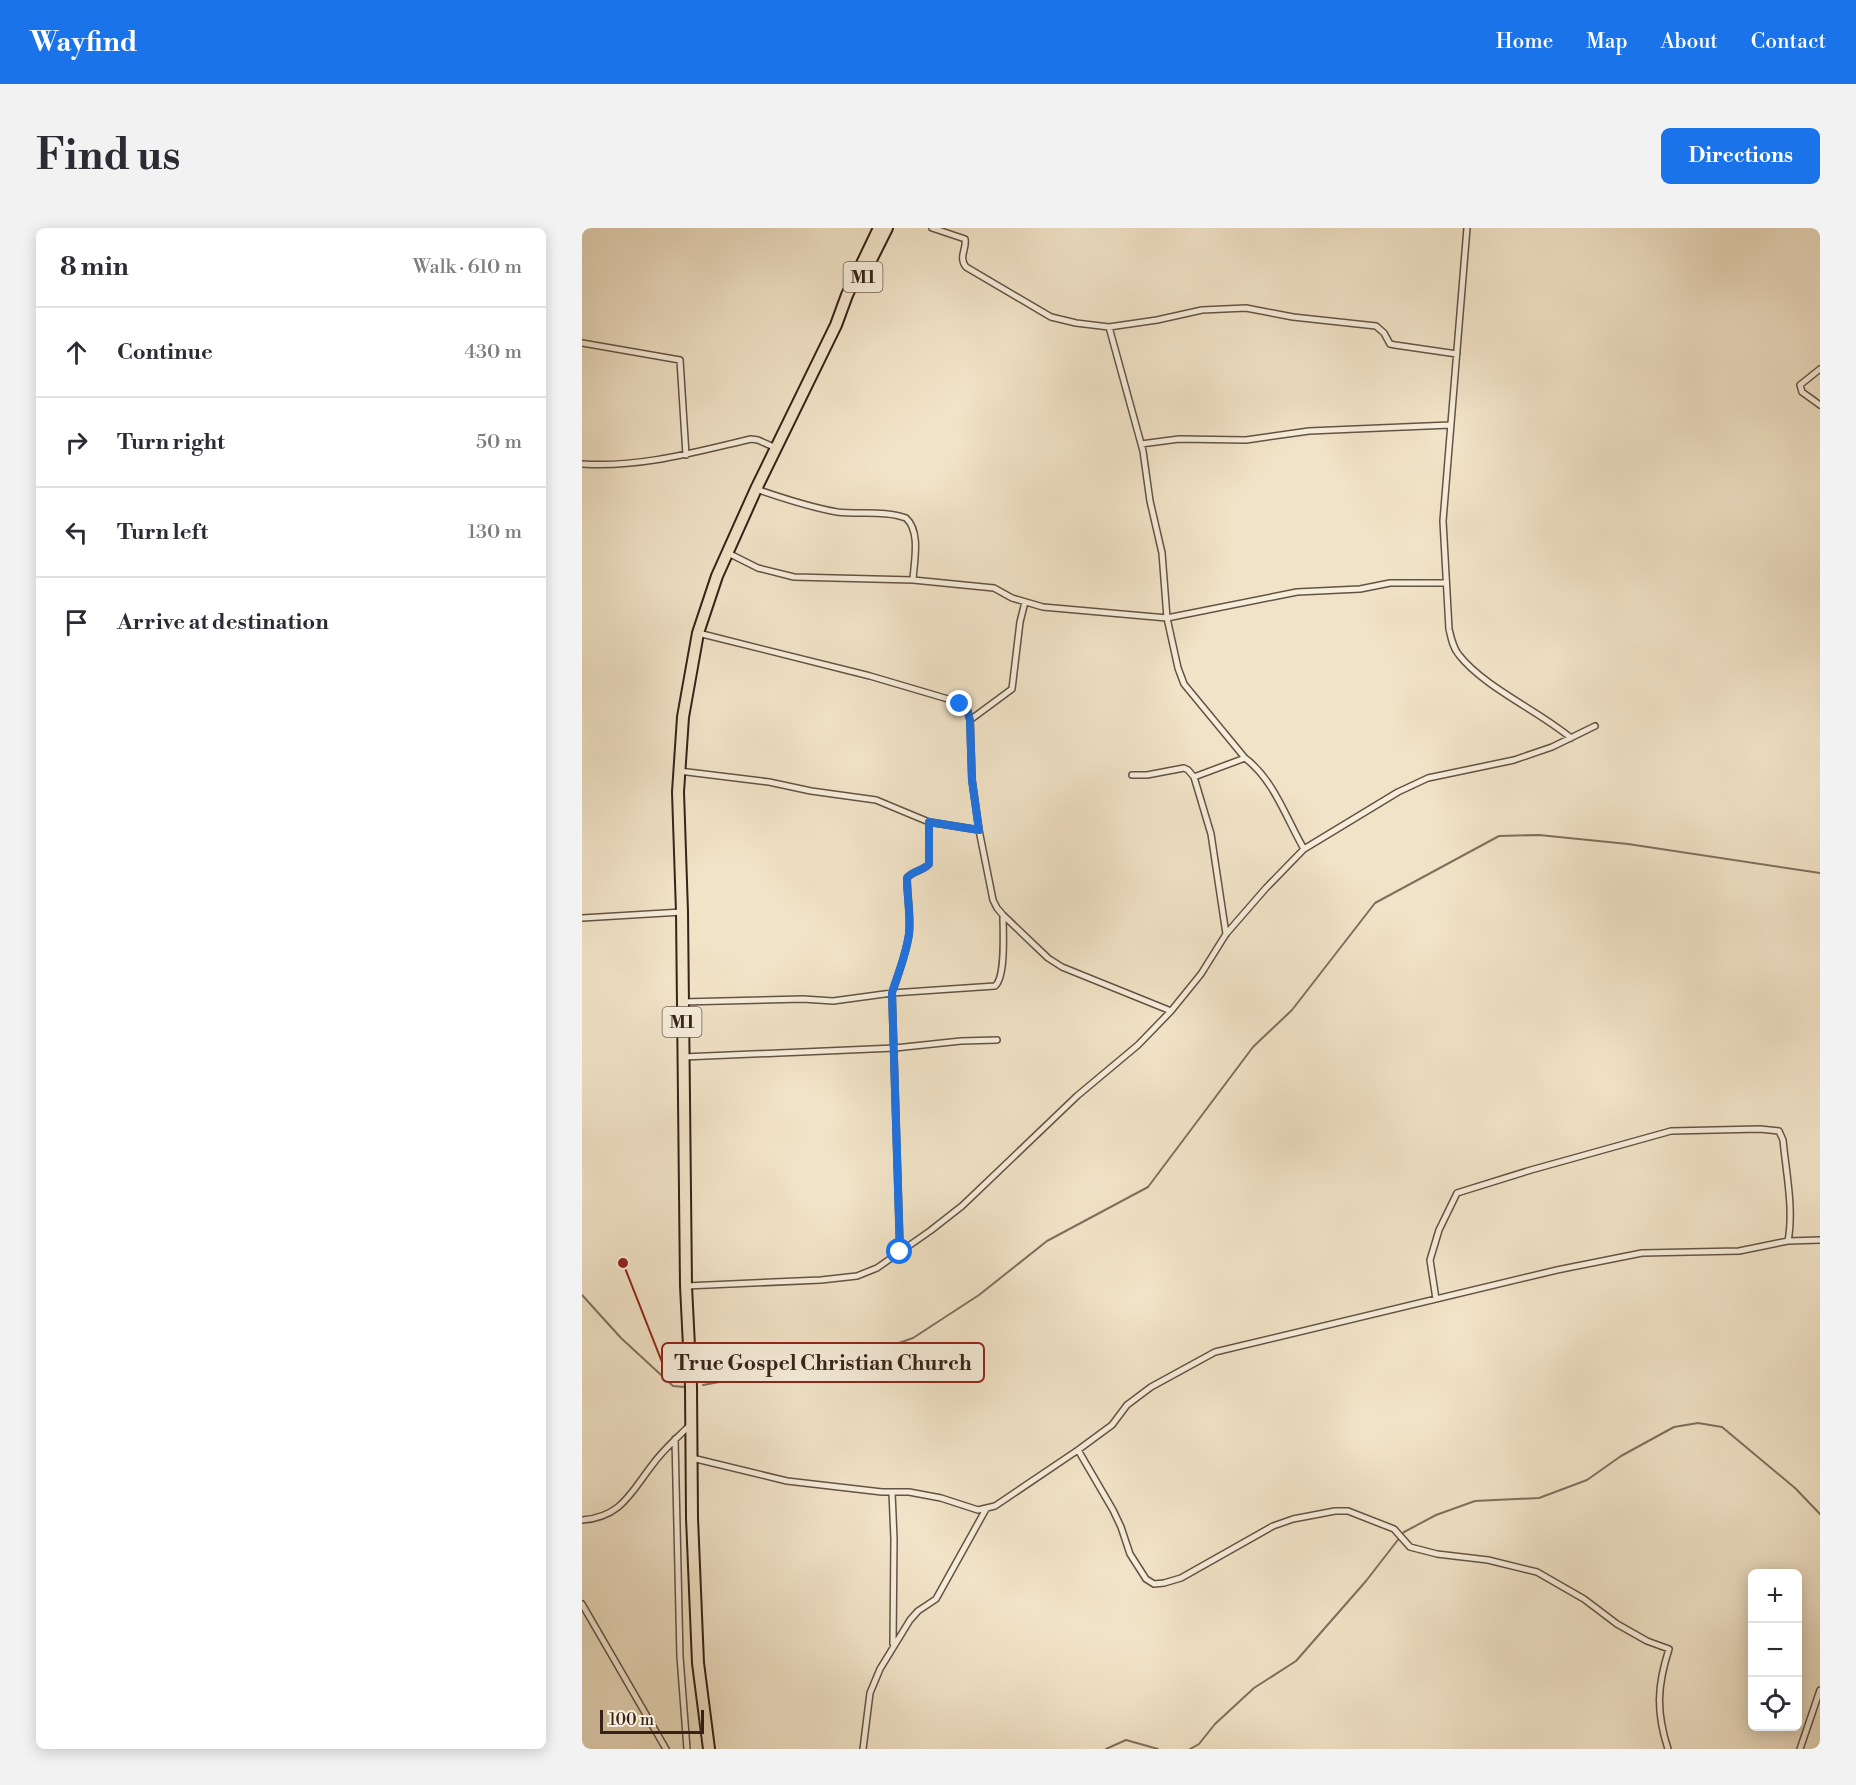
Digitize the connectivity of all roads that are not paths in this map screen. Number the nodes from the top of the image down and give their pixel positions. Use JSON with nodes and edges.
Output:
{"nodes":[{"id":1,"x":879,"y":228,"type":"edge"},
{"id":2,"x":887,"y":228,"type":"edge"},
{"id":3,"x":932,"y":228,"type":"edge"},
{"id":4,"x":1467,"y":228,"type":"edge"},
{"id":5,"x":836,"y":325,"type":"junction"},
{"id":6,"x":1109,"y":327,"type":"junction"},
{"id":7,"x":582,"y":343,"type":"edge"},
{"id":8,"x":1457,"y":354,"type":"junction"},
{"id":9,"x":1820,"y":369,"type":"edge"},
{"id":10,"x":1820,"y":405,"type":"edge"},
{"id":11,"x":1450,"y":424,"type":"junction"},
{"id":12,"x":1141,"y":444,"type":"junction"},
{"id":13,"x":776,"y":448,"type":"junction"},
{"id":14,"x":686,"y":455,"type":"junction"},
{"id":15,"x":582,"y":464,"type":"edge"},
{"id":16,"x":756,"y":489,"type":"junction"},
{"id":17,"x":727,"y":552,"type":"junction"},
{"id":18,"x":913,"y":580,"type":"junction"},
{"id":19,"x":1446,"y":584,"type":"junction"},
{"id":20,"x":1025,"y":602,"type":"junction"},
{"id":21,"x":1167,"y":618,"type":"junction"},
{"id":22,"x":698,"y":633,"type":"junction"},
{"id":23,"x":970,"y":720,"type":"junction"},
{"id":24,"x":1595,"y":726,"type":"dead end"},
{"id":25,"x":1571,"y":738,"type":"junction"},
{"id":26,"x":1245,"y":758,"type":"junction"},
{"id":27,"x":678,"y":771,"type":"junction"},
{"id":28,"x":1132,"y":775,"type":"dead end"},
{"id":29,"x":1194,"y":777,"type":"junction"},
{"id":30,"x":929,"y":822,"type":"junction"},
{"id":31,"x":979,"y":830,"type":"junction"},
{"id":32,"x":1304,"y":849,"type":"junction"},
{"id":33,"x":682,"y":912,"type":"junction"},
{"id":34,"x":1003,"y":915,"type":"junction"},
{"id":35,"x":582,"y":918,"type":"edge"},
{"id":36,"x":1226,"y":934,"type":"junction"},
{"id":37,"x":892,"y":993,"type":"junction"},
{"id":38,"x":682,"y":1002,"type":"junction"},
{"id":39,"x":1171,"y":1011,"type":"junction"},
{"id":40,"x":997,"y":1040,"type":"dead end"},
{"id":41,"x":895,"y":1048,"type":"junction"},
{"id":42,"x":683,"y":1057,"type":"junction"},
{"id":43,"x":1820,"y":1240,"type":"edge"},
{"id":44,"x":1788,"y":1241,"type":"junction"},
{"id":45,"x":900,"y":1252,"type":"junction"},
{"id":46,"x":686,"y":1286,"type":"junction"},
{"id":47,"x":1436,"y":1299,"type":"junction"},
{"id":48,"x":690,"y":1425,"type":"junction"},
{"id":49,"x":675,"y":1439,"type":"junction"},
{"id":50,"x":1078,"y":1450,"type":"junction"},
{"id":51,"x":691,"y":1458,"type":"junction"},
{"id":52,"x":892,"y":1492,"type":"junction"},
{"id":53,"x":986,"y":1509,"type":"junction"},
{"id":54,"x":582,"y":1520,"type":"edge"},
{"id":55,"x":582,"y":1604,"type":"edge"},
{"id":56,"x":893,"y":1645,"type":"junction"},
{"id":57,"x":1820,"y":1690,"type":"edge"},
{"id":58,"x":666,"y":1749,"type":"edge"},
{"id":59,"x":687,"y":1749,"type":"edge"},
{"id":60,"x":709,"y":1749,"type":"edge"},
{"id":61,"x":863,"y":1749,"type":"edge"},
{"id":62,"x":1668,"y":1749,"type":"edge"},
{"id":63,"x":1800,"y":1749,"type":"edge"}],
"edges":[{"from":1,"to":5,"type":"highway","number":"M1"},
{"from":2,"to":5,"type":"highway","number":"M1"},
{"from":3,"to":6,"type":"street"},
{"from":4,"to":8,"type":"street"},
{"from":5,"to":13,"type":"highway","number":"M1"},
{"from":6,"to":8,"type":"street"},
{"from":6,"to":12,"type":"street"},
{"from":7,"to":14,"type":"street"},
{"from":8,"to":11,"type":"street"},
{"from":9,"to":10,"type":"street"},
{"from":11,"to":12,"type":"street"},
{"from":11,"to":19,"type":"street"},
{"from":12,"to":21,"type":"street"},
{"from":13,"to":14,"type":"street"},
{"from":13,"to":16,"type":"highway","number":"M1"},
{"from":14,"to":15,"type":"street"},
{"from":16,"to":17,"type":"highway","number":"M1"},
{"from":16,"to":18,"type":"street"},
{"from":17,"to":18,"type":"street"},
{"from":17,"to":22,"type":"highway","number":"M1"},
{"from":18,"to":20,"type":"street"},
{"from":19,"to":21,"type":"street"},
{"from":19,"to":25,"type":"street"},
{"from":20,"to":21,"type":"street"},
{"from":20,"to":23,"type":"street"},
{"from":21,"to":26,"type":"street"},
{"from":22,"to":23,"type":"street"},
{"from":22,"to":27,"type":"highway","number":"M1"},
{"from":23,"to":31,"type":"street"},
{"from":24,"to":25,"type":"street"},
{"from":25,"to":32,"type":"street"},
{"from":26,"to":29,"type":"street"},
{"from":26,"to":32,"type":"street"},
{"from":27,"to":30,"type":"street"},
{"from":27,"to":33,"type":"highway","number":"M1"},
{"from":28,"to":29,"type":"street"},
{"from":29,"to":36,"type":"street"},
{"from":30,"to":31,"type":"street"},
{"from":30,"to":37,"type":"street"},
{"from":31,"to":34,"type":"street"},
{"from":32,"to":36,"type":"street"},
{"from":33,"to":35,"type":"street"},
{"from":33,"to":38,"type":"highway","number":"M1"},
{"from":34,"to":37,"type":"street"},
{"from":34,"to":39,"type":"street"},
{"from":36,"to":39,"type":"street"},
{"from":37,"to":38,"type":"street"},
{"from":37,"to":41,"type":"street"},
{"from":38,"to":42,"type":"highway","number":"M1"},
{"from":39,"to":45,"type":"street"},
{"from":40,"to":41,"type":"street"},
{"from":41,"to":42,"type":"street"},
{"from":41,"to":45,"type":"street"},
{"from":42,"to":46,"type":"highway","number":"M1"},
{"from":43,"to":44,"type":"street"},
{"from":44,"to":47,"type":"street"},
{"from":44,"to":47,"type":"street"},
{"from":45,"to":46,"type":"street"},
{"from":46,"to":48,"type":"highway","number":"M1"},
{"from":47,"to":50,"type":"street"},
{"from":48,"to":49,"type":"street"},
{"from":48,"to":51,"type":"highway","number":"M1"},
{"from":49,"to":54,"type":"street"},
{"from":49,"to":59,"type":"street"},
{"from":50,"to":53,"type":"street"},
{"from":50,"to":62,"type":"street"},
{"from":51,"to":52,"type":"street"},
{"from":51,"to":60,"type":"highway","number":"M1"},
{"from":52,"to":53,"type":"street"},
{"from":52,"to":56,"type":"street"},
{"from":53,"to":56,"type":"street"},
{"from":55,"to":58,"type":"street"},
{"from":56,"to":61,"type":"street"},
{"from":57,"to":63,"type":"street"}]}
